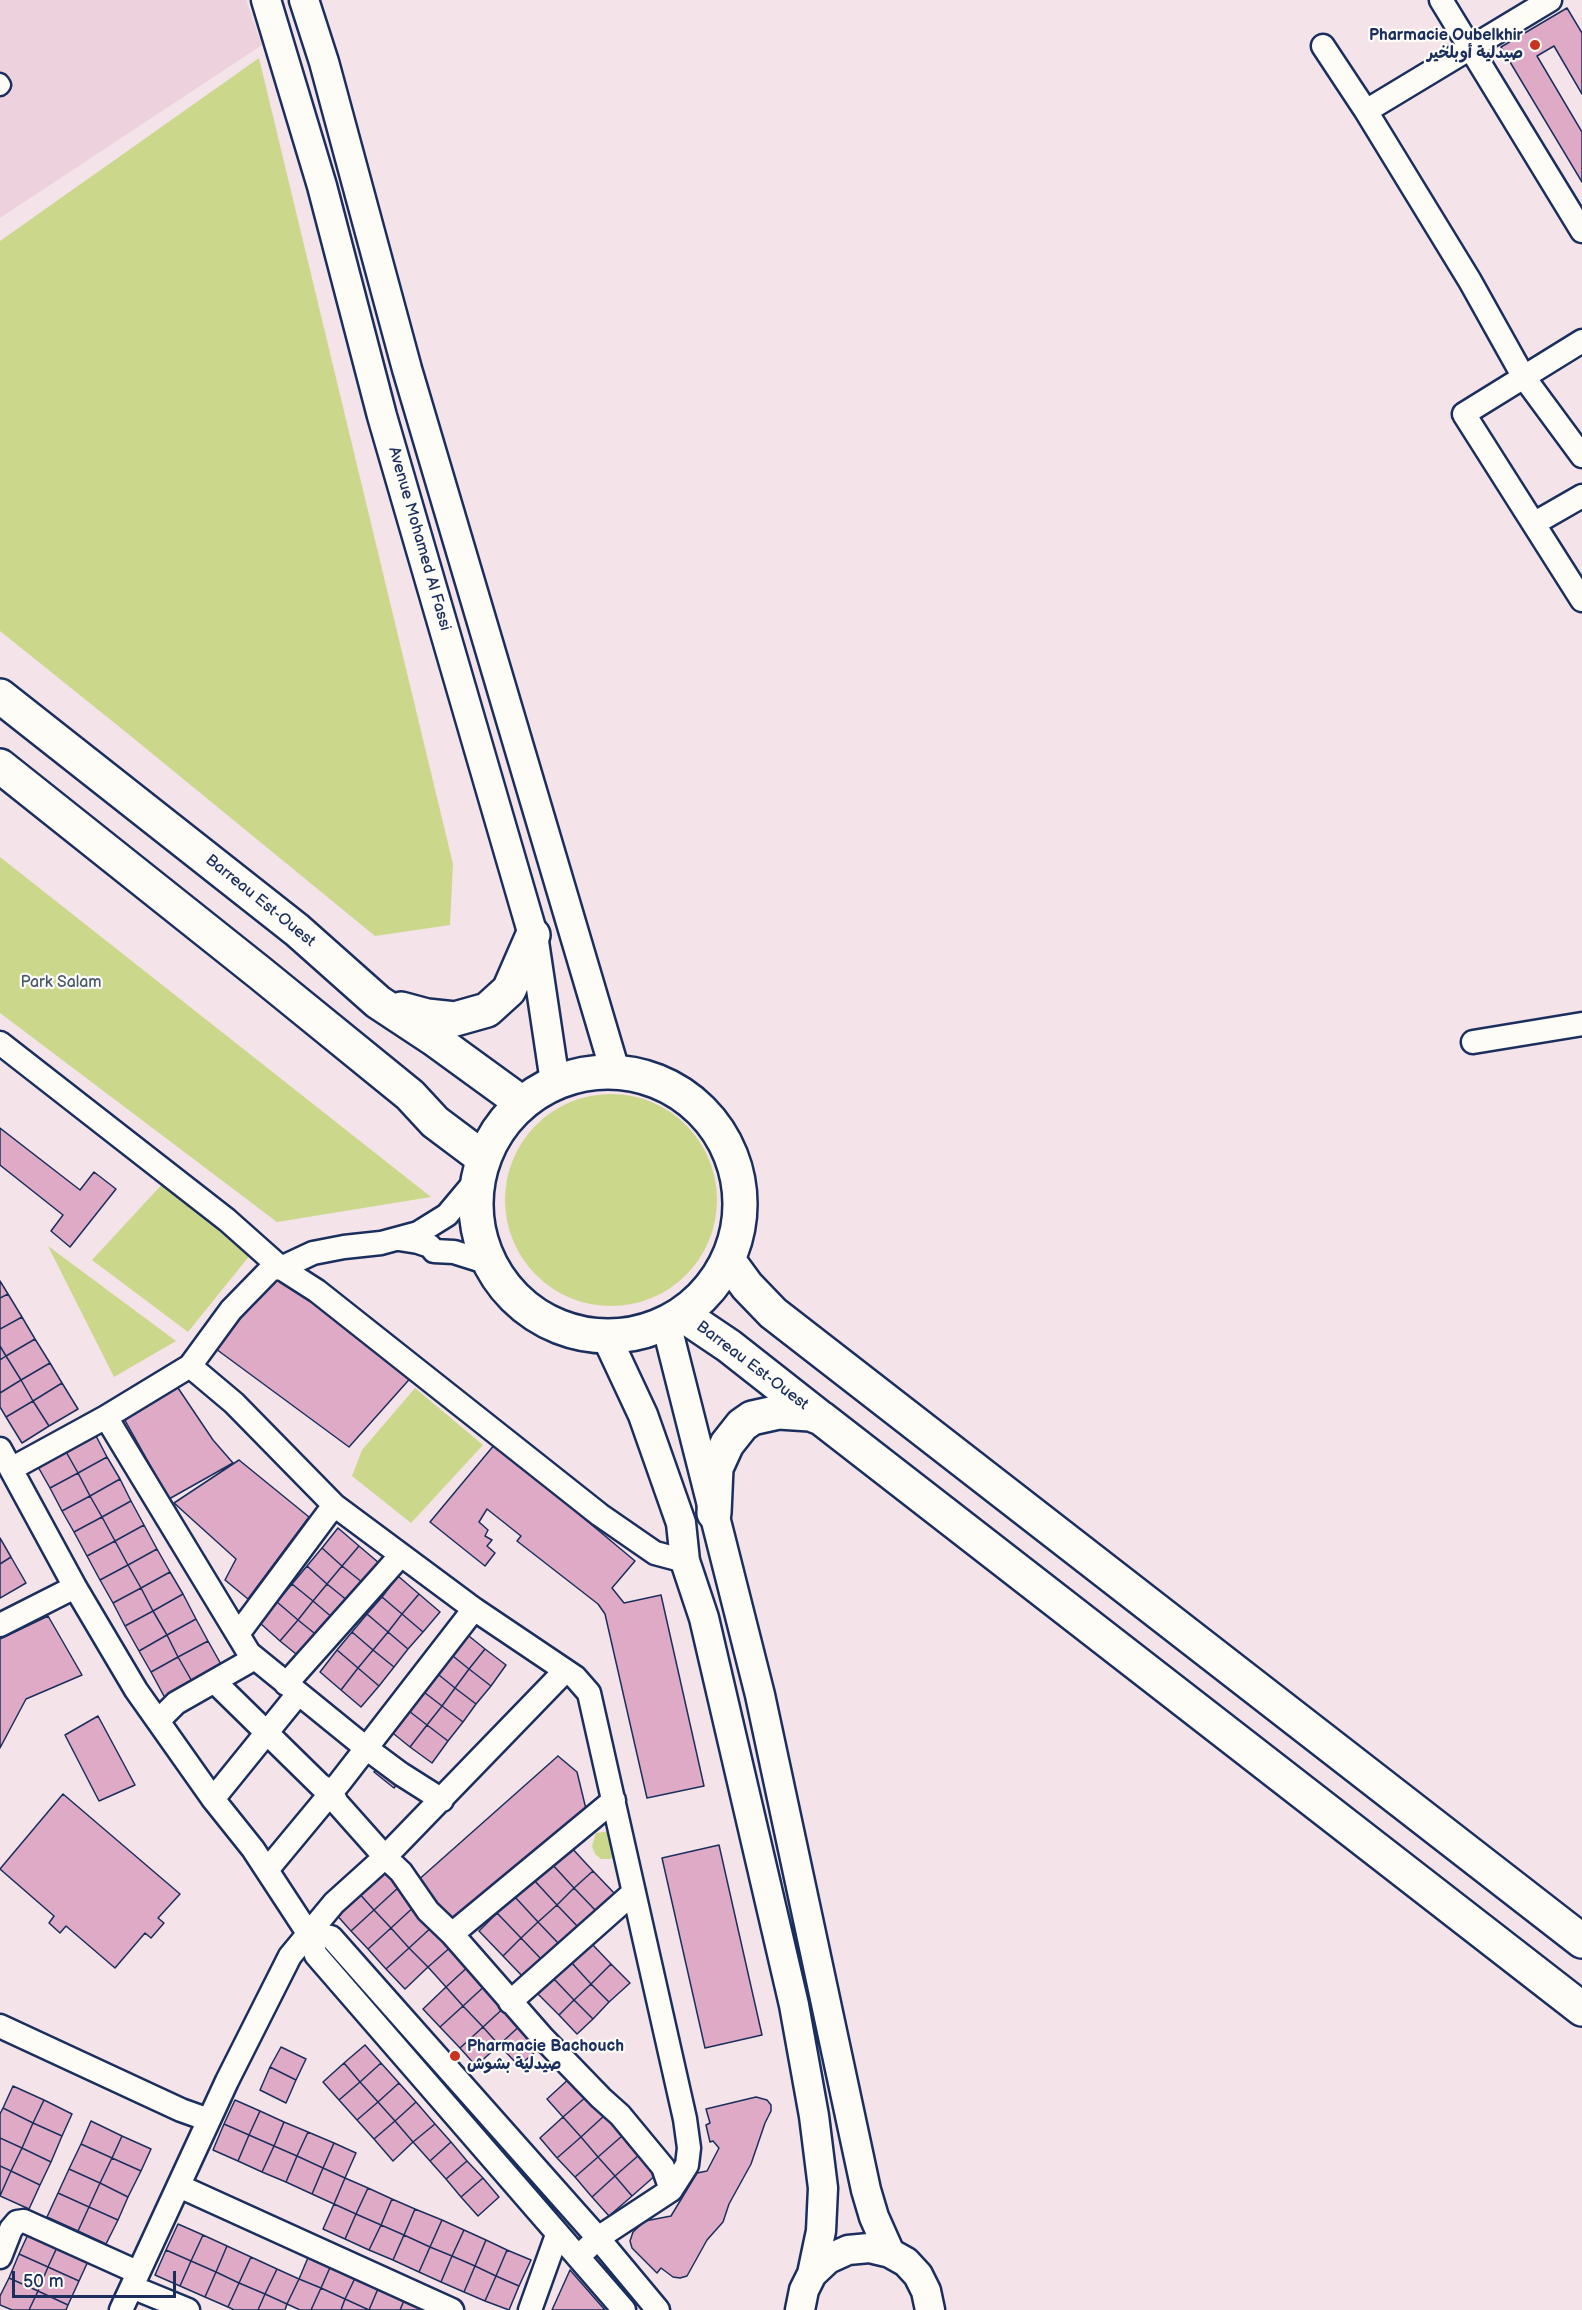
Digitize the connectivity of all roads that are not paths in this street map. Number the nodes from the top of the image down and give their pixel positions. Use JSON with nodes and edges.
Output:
{"nodes":[{"id":1,"x":266,"y":0,"type":"edge"},
{"id":2,"x":304,"y":0,"type":"edge"},
{"id":3,"x":1441,"y":0,"type":"edge"},
{"id":4,"x":1550,"y":0,"type":"edge"},
{"id":5,"x":1323,"y":46,"type":"dead end"},
{"id":6,"x":1471,"y":48,"type":"junction"},
{"id":7,"x":0,"y":81,"type":"edge"},
{"id":8,"x":0,"y":87,"type":"edge"},
{"id":9,"x":1366,"y":111,"type":"junction"},
{"id":10,"x":1582,"y":231,"type":"edge"},
{"id":11,"x":1582,"y":341,"type":"edge"},
{"id":12,"x":1523,"y":376,"type":"junction"},
{"id":13,"x":1582,"y":456,"type":"edge"},
{"id":14,"x":1582,"y":496,"type":"edge"},
{"id":15,"x":1535,"y":523,"type":"junction"},
{"id":16,"x":1582,"y":600,"type":"edge"},
{"id":17,"x":0,"y":696,"type":"edge"},
{"id":18,"x":0,"y":766,"type":"edge"},
{"id":19,"x":533,"y":935,"type":"junction"},
{"id":20,"x":378,"y":1002,"type":"junction"},
{"id":21,"x":1582,"y":1024,"type":"edge"},
{"id":22,"x":1473,"y":1042,"type":"dead end"},
{"id":23,"x":0,"y":1043,"type":"edge"},
{"id":24,"x":615,"y":1071,"type":"junction"},
{"id":25,"x":555,"y":1082,"type":"junction"},
{"id":26,"x":522,"y":1102,"type":"junction"},
{"id":27,"x":481,"y":1168,"type":"junction"},
{"id":28,"x":399,"y":1239,"type":"junction"},
{"id":29,"x":728,"y":1260,"type":"junction"},
{"id":30,"x":489,"y":1263,"type":"junction"},
{"id":31,"x":281,"y":1268,"type":"junction"},
{"id":32,"x":674,"y":1319,"type":"junction"},
{"id":33,"x":606,"y":1336,"type":"junction"},
{"id":34,"x":190,"y":1366,"type":"junction"},
{"id":35,"x":106,"y":1416,"type":"junction"},
{"id":36,"x":821,"y":1418,"type":"junction"},
{"id":37,"x":6,"y":1459,"type":"edge"},
{"id":38,"x":334,"y":1504,"type":"junction"},
{"id":39,"x":714,"y":1513,"type":"junction"},
{"id":40,"x":401,"y":1555,"type":"junction"},
{"id":41,"x":685,"y":1562,"type":"junction"},
{"id":42,"x":75,"y":1587,"type":"junction"},
{"id":43,"x":474,"y":1609,"type":"junction"},
{"id":44,"x":0,"y":1625,"type":"edge"},
{"id":45,"x":238,"y":1634,"type":"junction"},
{"id":46,"x":255,"y":1658,"type":"junction"},
{"id":47,"x":565,"y":1671,"type":"junction"},
{"id":48,"x":214,"y":1682,"type":"junction"},
{"id":49,"x":292,"y":1689,"type":"junction"},
{"id":50,"x":159,"y":1720,"type":"junction"},
{"id":51,"x":267,"y":1734,"type":"junction"},
{"id":52,"x":366,"y":1748,"type":"junction"},
{"id":53,"x":332,"y":1793,"type":"junction"},
{"id":54,"x":213,"y":1799,"type":"junction"},
{"id":55,"x":442,"y":1800,"type":"junction"},
{"id":56,"x":614,"y":1800,"type":"junction"},
{"id":57,"x":385,"y":1857,"type":"junction"},
{"id":58,"x":267,"y":1870,"type":"junction"},
{"id":59,"x":634,"y":1892,"type":"junction"},
{"id":60,"x":308,"y":1933,"type":"junction"},
{"id":61,"x":452,"y":1934,"type":"junction"},
{"id":62,"x":1582,"y":1941,"type":"edge"},
{"id":63,"x":510,"y":2002,"type":"junction"},
{"id":64,"x":1582,"y":2009,"type":"edge"},
{"id":65,"x":0,"y":2026,"type":"edge"},
{"id":66,"x":209,"y":2120,"type":"junction"},
{"id":67,"x":179,"y":2186,"type":"junction"},
{"id":68,"x":671,"y":2190,"type":"junction"},
{"id":69,"x":557,"y":2235,"type":"junction"},
{"id":70,"x":598,"y":2238,"type":"junction"},
{"id":71,"x":890,"y":2253,"type":"junction"},
{"id":72,"x":0,"y":2257,"type":"edge"},
{"id":73,"x":578,"y":2257,"type":"junction"},
{"id":74,"x":134,"y":2279,"type":"junction"},
{"id":75,"x":800,"y":2296,"type":"edge"},
{"id":76,"x":120,"y":2310,"type":"edge"},
{"id":77,"x":188,"y":2310,"type":"edge"},
{"id":78,"x":452,"y":2310,"type":"edge"},
{"id":79,"x":530,"y":2310,"type":"edge"},
{"id":80,"x":624,"y":2310,"type":"edge"},
{"id":81,"x":658,"y":2310,"type":"edge"},
{"id":82,"x":930,"y":2310,"type":"edge"}],
"edges":[{"from":1,"to":19,"type":"street","name":"Avenue Mohamed Al Fassi"},
{"from":2,"to":24,"type":"street"},
{"from":3,"to":6,"type":"street"},
{"from":4,"to":6,"type":"street"},
{"from":5,"to":9,"type":"street"},
{"from":6,"to":9,"type":"street"},
{"from":6,"to":10,"type":"street"},
{"from":7,"to":8,"type":"street"},
{"from":9,"to":12,"type":"street"},
{"from":11,"to":12,"type":"street"},
{"from":12,"to":13,"type":"street"},
{"from":12,"to":15,"type":"street"},
{"from":14,"to":15,"type":"street"},
{"from":15,"to":16,"type":"street"},
{"from":17,"to":20,"type":"main road","name":"Barreau Est-Ouest"},
{"from":18,"to":27,"type":"main road"},
{"from":19,"to":20,"type":"main road"},
{"from":19,"to":25,"type":"street","name":"Avenue Mohamed Al Fassi"},
{"from":20,"to":26,"type":"main road","name":"Barreau Est-Ouest"},
{"from":21,"to":22,"type":"street"},
{"from":23,"to":31,"type":"street"},
{"from":24,"to":25,"type":"main road"},
{"from":24,"to":29,"type":"main road"},
{"from":25,"to":26,"type":"main road"},
{"from":26,"to":27,"type":"main road"},
{"from":27,"to":28,"type":"street"},
{"from":27,"to":30,"type":"main road"},
{"from":28,"to":30,"type":"street"},
{"from":28,"to":31,"type":"street"},
{"from":29,"to":32,"type":"main road"},
{"from":29,"to":62,"type":"main road"},
{"from":30,"to":33,"type":"main road"},
{"from":31,"to":34,"type":"street"},
{"from":31,"to":41,"type":"street"},
{"from":32,"to":33,"type":"main road"},
{"from":32,"to":36,"type":"main road","name":"Barreau Est-Ouest"},
{"from":32,"to":39,"type":"street"},
{"from":33,"to":41,"type":"street"},
{"from":34,"to":35,"type":"street"},
{"from":34,"to":38,"type":"street"},
{"from":35,"to":37,"type":"street"},
{"from":35,"to":45,"type":"street"},
{"from":36,"to":39,"type":"main road"},
{"from":36,"to":64,"type":"main road","name":"Barreau Est-Ouest"},
{"from":37,"to":42,"type":"street"},
{"from":38,"to":40,"type":"street"},
{"from":38,"to":45,"type":"street"},
{"from":39,"to":71,"type":"street"},
{"from":40,"to":43,"type":"street"},
{"from":40,"to":49,"type":"street"},
{"from":41,"to":75,"type":"street"},
{"from":42,"to":44,"type":"street"},
{"from":42,"to":50,"type":"street"},
{"from":43,"to":47,"type":"street"},
{"from":43,"to":52,"type":"street"},
{"from":45,"to":46,"type":"street"},
{"from":46,"to":48,"type":"street"},
{"from":46,"to":49,"type":"street"},
{"from":47,"to":55,"type":"street"},
{"from":47,"to":56,"type":"street"},
{"from":48,"to":50,"type":"street"},
{"from":48,"to":51,"type":"street"},
{"from":49,"to":51,"type":"street"},
{"from":49,"to":52,"type":"street"},
{"from":50,"to":54,"type":"street"},
{"from":51,"to":53,"type":"street"},
{"from":51,"to":54,"type":"street"},
{"from":52,"to":53,"type":"street"},
{"from":52,"to":55,"type":"street"},
{"from":53,"to":57,"type":"street"},
{"from":53,"to":58,"type":"street"},
{"from":54,"to":58,"type":"street"},
{"from":55,"to":57,"type":"street"},
{"from":56,"to":59,"type":"street"},
{"from":56,"to":61,"type":"street"},
{"from":57,"to":60,"type":"street"},
{"from":57,"to":61,"type":"street"},
{"from":58,"to":60,"type":"street"},
{"from":59,"to":63,"type":"street"},
{"from":59,"to":68,"type":"street"},
{"from":60,"to":66,"type":"street"},
{"from":60,"to":69,"type":"street"},
{"from":60,"to":70,"type":"street"},
{"from":61,"to":63,"type":"street"},
{"from":63,"to":68,"type":"street"},
{"from":65,"to":66,"type":"street"},
{"from":66,"to":67,"type":"street"},
{"from":67,"to":74,"type":"street"},
{"from":67,"to":78,"type":"street"},
{"from":68,"to":70,"type":"street"},
{"from":69,"to":73,"type":"street"},
{"from":69,"to":79,"type":"street"},
{"from":70,"to":73,"type":"street"},
{"from":70,"to":81,"type":"street"},
{"from":71,"to":75,"type":"street"},
{"from":71,"to":82,"type":"street"},
{"from":72,"to":74,"type":"street"},
{"from":73,"to":80,"type":"street"},
{"from":74,"to":76,"type":"street"},
{"from":74,"to":77,"type":"street"}]}
